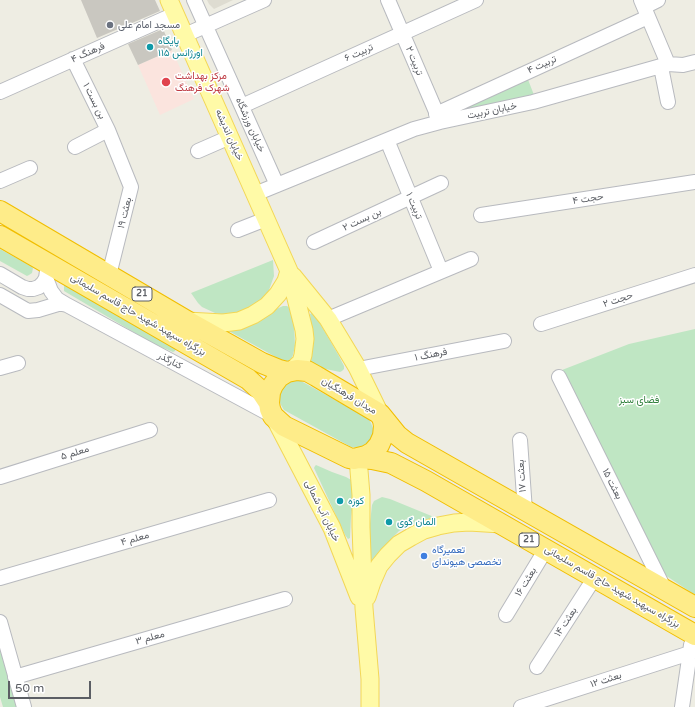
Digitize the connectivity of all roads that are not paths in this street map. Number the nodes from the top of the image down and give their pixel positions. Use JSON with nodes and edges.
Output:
{"nodes":[{"id":1,"x":194,"y":0,"type":"edge"},
{"id":2,"x":264,"y":0,"type":"edge"},
{"id":3,"x":388,"y":0,"type":"edge"},
{"id":4,"x":476,"y":0,"type":"edge"},
{"id":5,"x":658,"y":0,"type":"edge"},
{"id":6,"x":172,"y":7,"type":"edge"},
{"id":7,"x":645,"y":8,"type":"edge"},
{"id":8,"x":206,"y":26,"type":"junction"},
{"id":9,"x":403,"y":34,"type":"junction"},
{"id":10,"x":184,"y":35,"type":"junction"},
{"id":11,"x":73,"y":59,"type":"junction"},
{"id":12,"x":695,"y":62,"type":"edge"},
{"id":13,"x":664,"y":66,"type":"junction"},
{"id":14,"x":0,"y":92,"type":"edge"},
{"id":15,"x":668,"y":102,"type":"dead end"},
{"id":16,"x":242,"y":106,"type":"junction"},
{"id":17,"x":438,"y":118,"type":"junction"},
{"id":18,"x":108,"y":130,"type":"junction"},
{"id":19,"x":230,"y":137,"type":"junction"},
{"id":20,"x":387,"y":140,"type":"junction"},
{"id":21,"x":75,"y":147,"type":"dead end"},
{"id":22,"x":198,"y":151,"type":"dead end"},
{"id":23,"x":30,"y":168,"type":"dead end"},
{"id":24,"x":0,"y":181,"type":"edge"},
{"id":25,"x":695,"y":182,"type":"edge"},
{"id":26,"x":441,"y":183,"type":"dead end"},
{"id":27,"x":277,"y":185,"type":"junction"},
{"id":28,"x":255,"y":194,"type":"junction"},
{"id":29,"x":411,"y":198,"type":"junction"},
{"id":30,"x":0,"y":211,"type":"edge"},
{"id":31,"x":481,"y":215,"type":"dead end"},
{"id":32,"x":266,"y":219,"type":"junction"},
{"id":33,"x":238,"y":230,"type":"dead end"},
{"id":34,"x":0,"y":236,"type":"edge"},
{"id":35,"x":314,"y":242,"type":"dead end"},
{"id":36,"x":40,"y":258,"type":"junction"},
{"id":37,"x":471,"y":258,"type":"dead end"},
{"id":38,"x":289,"y":271,"type":"junction"},
{"id":39,"x":441,"y":271,"type":"junction"},
{"id":40,"x":0,"y":274,"type":"edge"},
{"id":41,"x":109,"y":275,"type":"junction"},
{"id":42,"x":695,"y":275,"type":"edge"},
{"id":43,"x":46,"y":278,"type":"junction"},
{"id":44,"x":33,"y":289,"type":"junction"},
{"id":45,"x":0,"y":295,"type":"edge"},
{"id":46,"x":67,"y":306,"type":"junction"},
{"id":47,"x":38,"y":310,"type":"junction"},
{"id":48,"x":328,"y":319,"type":"junction"},
{"id":49,"x":187,"y":320,"type":"junction"},
{"id":50,"x":541,"y":324,"type":"dead end"},
{"id":51,"x":504,"y":341,"type":"dead end"},
{"id":52,"x":18,"y":363,"type":"dead end"},
{"id":53,"x":0,"y":368,"type":"edge"},
{"id":54,"x":358,"y":369,"type":"junction"},
{"id":55,"x":289,"y":372,"type":"junction"},
{"id":56,"x":559,"y":377,"type":"dead end"},
{"id":57,"x":271,"y":409,"type":"junction"},
{"id":58,"x":380,"y":414,"type":"junction"},
{"id":59,"x":150,"y":430,"type":"dead end"},
{"id":60,"x":520,"y":440,"type":"dead end"},
{"id":61,"x":358,"y":458,"type":"junction"},
{"id":62,"x":0,"y":476,"type":"edge"},
{"id":63,"x":269,"y":500,"type":"dead end"},
{"id":64,"x":525,"y":511,"type":"junction"},
{"id":65,"x":502,"y":524,"type":"junction"},
{"id":66,"x":546,"y":550,"type":"junction"},
{"id":67,"x":595,"y":577,"type":"junction"},
{"id":68,"x":0,"y":578,"type":"edge"},
{"id":69,"x":665,"y":591,"type":"junction"},
{"id":70,"x":285,"y":599,"type":"dead end"},
{"id":71,"x":364,"y":608,"type":"junction"},
{"id":72,"x":695,"y":608,"type":"edge"},
{"id":73,"x":506,"y":615,"type":"dead end"},
{"id":74,"x":0,"y":622,"type":"edge"},
{"id":75,"x":692,"y":640,"type":"edge"},
{"id":76,"x":537,"y":667,"type":"dead end"},
{"id":77,"x":15,"y":677,"type":"junction"},
{"id":78,"x":24,"y":707,"type":"edge"},
{"id":79,"x":370,"y":707,"type":"edge"},
{"id":80,"x":521,"y":707,"type":"edge"},
{"id":81,"x":682,"y":707,"type":"edge"}],
"edges":[{"from":1,"to":8,"type":"street","name":"خیابان ورزشگاه"},
{"from":2,"to":8,"type":"street"},
{"from":3,"to":9,"type":"street","name":"تربیت ۲"},
{"from":4,"to":9,"type":"street","name":"تربیت ۶"},
{"from":5,"to":7,"type":"street","name":"تربیت ۴"},
{"from":6,"to":10,"type":"main road","name":"خیابان اندیشه"},
{"from":6,"to":11,"type":"street","name":"فرهنگ ۴"},
{"from":7,"to":13,"type":"street"},
{"from":7,"to":17,"type":"street","name":"تربیت ۴"},
{"from":8,"to":10,"type":"street"},
{"from":8,"to":16,"type":"street","name":"خیابان ورزشگاه"},
{"from":9,"to":16,"type":"street","name":"تربیت ۶"},
{"from":9,"to":17,"type":"street","name":"تربیت ۲"},
{"from":10,"to":19,"type":"main road","name":"خیابان اندیشه"},
{"from":11,"to":14,"type":"street","name":"فرهنگ ۴"},
{"from":11,"to":18,"type":"street","name":"بن بست ۱"},
{"from":12,"to":13,"type":"street","name":"خیابان تربیت"},
{"from":13,"to":15,"type":"street"},
{"from":13,"to":17,"type":"street","name":"خیابان تربیت"},
{"from":16,"to":27,"type":"street","name":"خیابان ورزشگاه"},
{"from":17,"to":20,"type":"street","name":"خیابان تربیت"},
{"from":18,"to":21,"type":"street","name":"بن بست ۱"},
{"from":18,"to":41,"type":"street","name":"بعثت ۱۹"},
{"from":19,"to":22,"type":"street"},
{"from":19,"to":28,"type":"main road","name":"خیابان اندیشه"},
{"from":20,"to":27,"type":"street","name":"خیابان تربیت"},
{"from":20,"to":29,"type":"street","name":"تربیت ۱"},
{"from":23,"to":24,"type":"street"},
{"from":25,"to":31,"type":"street","name":"حجت ۴"},
{"from":26,"to":29,"type":"street"},
{"from":27,"to":28,"type":"street","name":"خیابان تربیت"},
{"from":28,"to":32,"type":"main road","name":"خیابان اندیشه"},
{"from":29,"to":35,"type":"street","name":"بن بست ۲"},
{"from":29,"to":39,"type":"street","name":"تربیت ۱"},
{"from":30,"to":41,"type":"highway","name":"بزرگراه سپهبد شهید حاج قاسم سلیمانی","number":"21"},
{"from":32,"to":33,"type":"street"},
{"from":32,"to":38,"type":"main road","name":"خیابان اندیشه"},
{"from":34,"to":36,"type":"highway","name":"بزرگراه سپهبد شهید حاج قاسم سلیمانی","number":"21"},
{"from":36,"to":43,"type":"street","name":"کنارگذر"},
{"from":36,"to":57,"type":"highway","name":"بزرگراه سپهبد شهید حاج قاسم سلیمانی","number":"21"},
{"from":37,"to":39,"type":"street"},
{"from":38,"to":48,"type":"main road","name":"خیابان اندیشه"},
{"from":38,"to":49,"type":"main road"},
{"from":38,"to":55,"type":"main road","name":"خیابان اندیشه"},
{"from":39,"to":48,"type":"street"},
{"from":40,"to":44,"type":"street"},
{"from":41,"to":49,"type":"highway","name":"بزرگراه سپهبد شهید حاج قاسم سلیمانی","number":"21"},
{"from":42,"to":50,"type":"street","name":"حجت ۲"},
{"from":43,"to":44,"type":"street"},
{"from":43,"to":46,"type":"street","name":"کنارگذر"},
{"from":44,"to":47,"type":"street"},
{"from":45,"to":47,"type":"street"},
{"from":46,"to":47,"type":"street"},
{"from":46,"to":57,"type":"street","name":"کنارگذر"},
{"from":48,"to":54,"type":"main road","name":"خیابان اندیشه"},
{"from":49,"to":55,"type":"highway","name":"بزرگراه سپهبد شهید حاج قاسم سلیمانی","number":"21"},
{"from":51,"to":54,"type":"street","name":"فرهنگ ۱"},
{"from":52,"to":53,"type":"street"},
{"from":54,"to":58,"type":"main road","name":"خیابان اندیشه"},
{"from":55,"to":57,"type":"highway"},
{"from":55,"to":58,"type":"highway","name":"میدان فرهنگیان","number":"21"},
{"from":56,"to":69,"type":"street","name":"بعثت ۱۵"},
{"from":57,"to":61,"type":"highway","number":"21"},
{"from":57,"to":71,"type":"main road","name":"خیابان آب شمالی"},
{"from":58,"to":61,"type":"highway","name":"میدان فرهنگیان"},
{"from":58,"to":64,"type":"highway","number":"21"},
{"from":59,"to":62,"type":"street","name":"معلم ۵"},
{"from":60,"to":64,"type":"street","name":"بعثت ۱۷"},
{"from":61,"to":65,"type":"highway","name":"بزرگراه سپهبد شهید حاج قاسم سلیمانی","number":"21"},
{"from":61,"to":71,"type":"main road","name":"خیابان آب شمالی"},
{"from":63,"to":68,"type":"street","name":"معلم ۴"},
{"from":64,"to":69,"type":"highway","number":"21"},
{"from":65,"to":66,"type":"highway","name":"بزرگراه سپهبد شهید حاج قاسم سلیمانی","number":"21"},
{"from":65,"to":71,"type":"main road"},
{"from":66,"to":67,"type":"highway","name":"بزرگراه سپهبد شهید حاج قاسم سلیمانی","number":"21"},
{"from":66,"to":73,"type":"street","name":"بعثت ۱۶"},
{"from":67,"to":75,"type":"highway","name":"بزرگراه سپهبد شهید حاج قاسم سلیمانی","number":"21"},
{"from":67,"to":76,"type":"street","name":"بعثت ۱۴"},
{"from":69,"to":72,"type":"highway","number":"21"},
{"from":70,"to":77,"type":"street","name":"معلم ۳"},
{"from":71,"to":79,"type":"main road","name":"خیابان آب شمالی"},
{"from":74,"to":77,"type":"street"},
{"from":75,"to":80,"type":"street","name":"بعثت ۱۲"},
{"from":75,"to":81,"type":"street"},
{"from":77,"to":78,"type":"street"}]}
